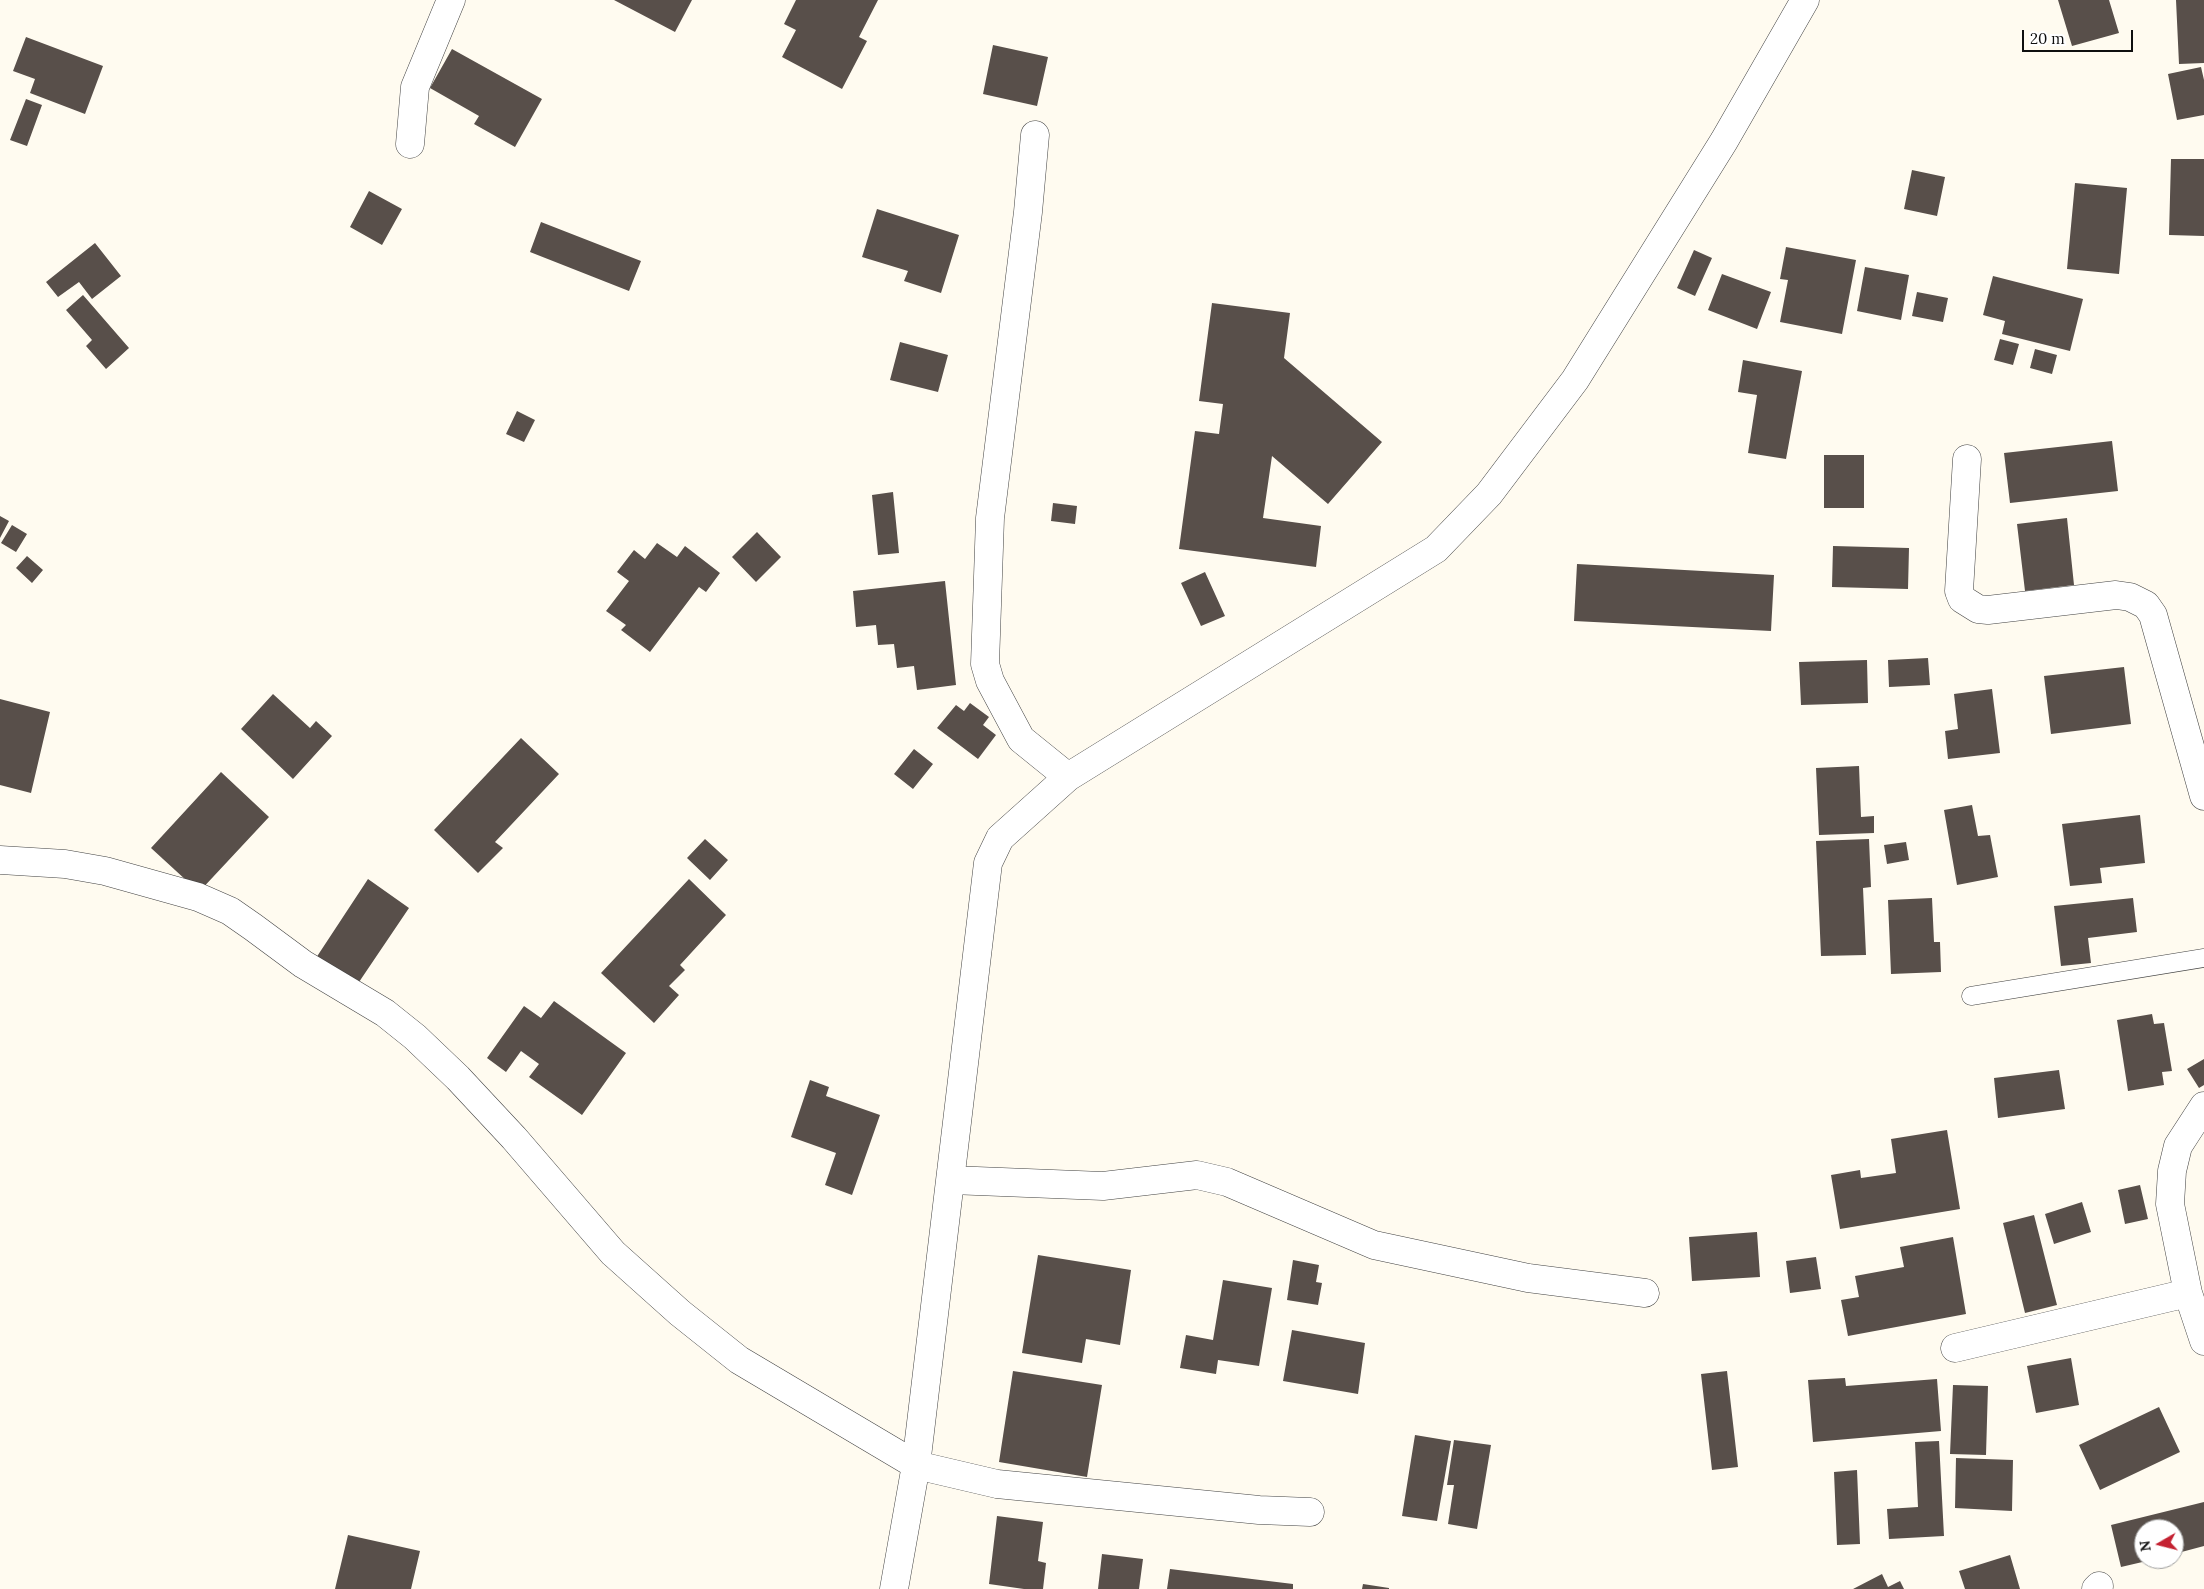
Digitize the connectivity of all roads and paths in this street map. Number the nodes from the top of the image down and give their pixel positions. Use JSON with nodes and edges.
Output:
{"nodes":[{"id":1,"x":451,"y":0,"type":"edge"},
{"id":2,"x":1805,"y":0,"type":"edge"},
{"id":3,"x":1035,"y":135,"type":"dead end"},
{"id":4,"x":410,"y":144,"type":"dead end"},
{"id":5,"x":1966,"y":459,"type":"dead end"},
{"id":6,"x":1068,"y":777,"type":"junction"},
{"id":7,"x":2204,"y":796,"type":"edge"},
{"id":8,"x":0,"y":860,"type":"edge"},
{"id":9,"x":2204,"y":958,"type":"edge"},
{"id":10,"x":1971,"y":996,"type":"dead end"},
{"id":11,"x":2204,"y":1106,"type":"edge"},
{"id":12,"x":951,"y":1180,"type":"junction"},
{"id":13,"x":1645,"y":1293,"type":"dead end"},
{"id":14,"x":2188,"y":1293,"type":"junction"},
{"id":15,"x":2204,"y":1341,"type":"edge"},
{"id":16,"x":1955,"y":1348,"type":"dead end"},
{"id":17,"x":916,"y":1465,"type":"junction"},
{"id":18,"x":1310,"y":1512,"type":"dead end"},
{"id":19,"x":894,"y":1589,"type":"edge"}],
"edges":[{"from":1,"to":4,"type":"street"},
{"from":2,"to":6,"type":"street"},
{"from":3,"to":6,"type":"street"},
{"from":5,"to":7,"type":"street"},
{"from":6,"to":12,"type":"street"},
{"from":8,"to":17,"type":"street"},
{"from":9,"to":10,"type":"lane"},
{"from":11,"to":14,"type":"street"},
{"from":12,"to":13,"type":"street"},
{"from":12,"to":17,"type":"street"},
{"from":14,"to":15,"type":"street"},
{"from":14,"to":16,"type":"street"},
{"from":17,"to":18,"type":"street"},
{"from":17,"to":19,"type":"street"}]}
